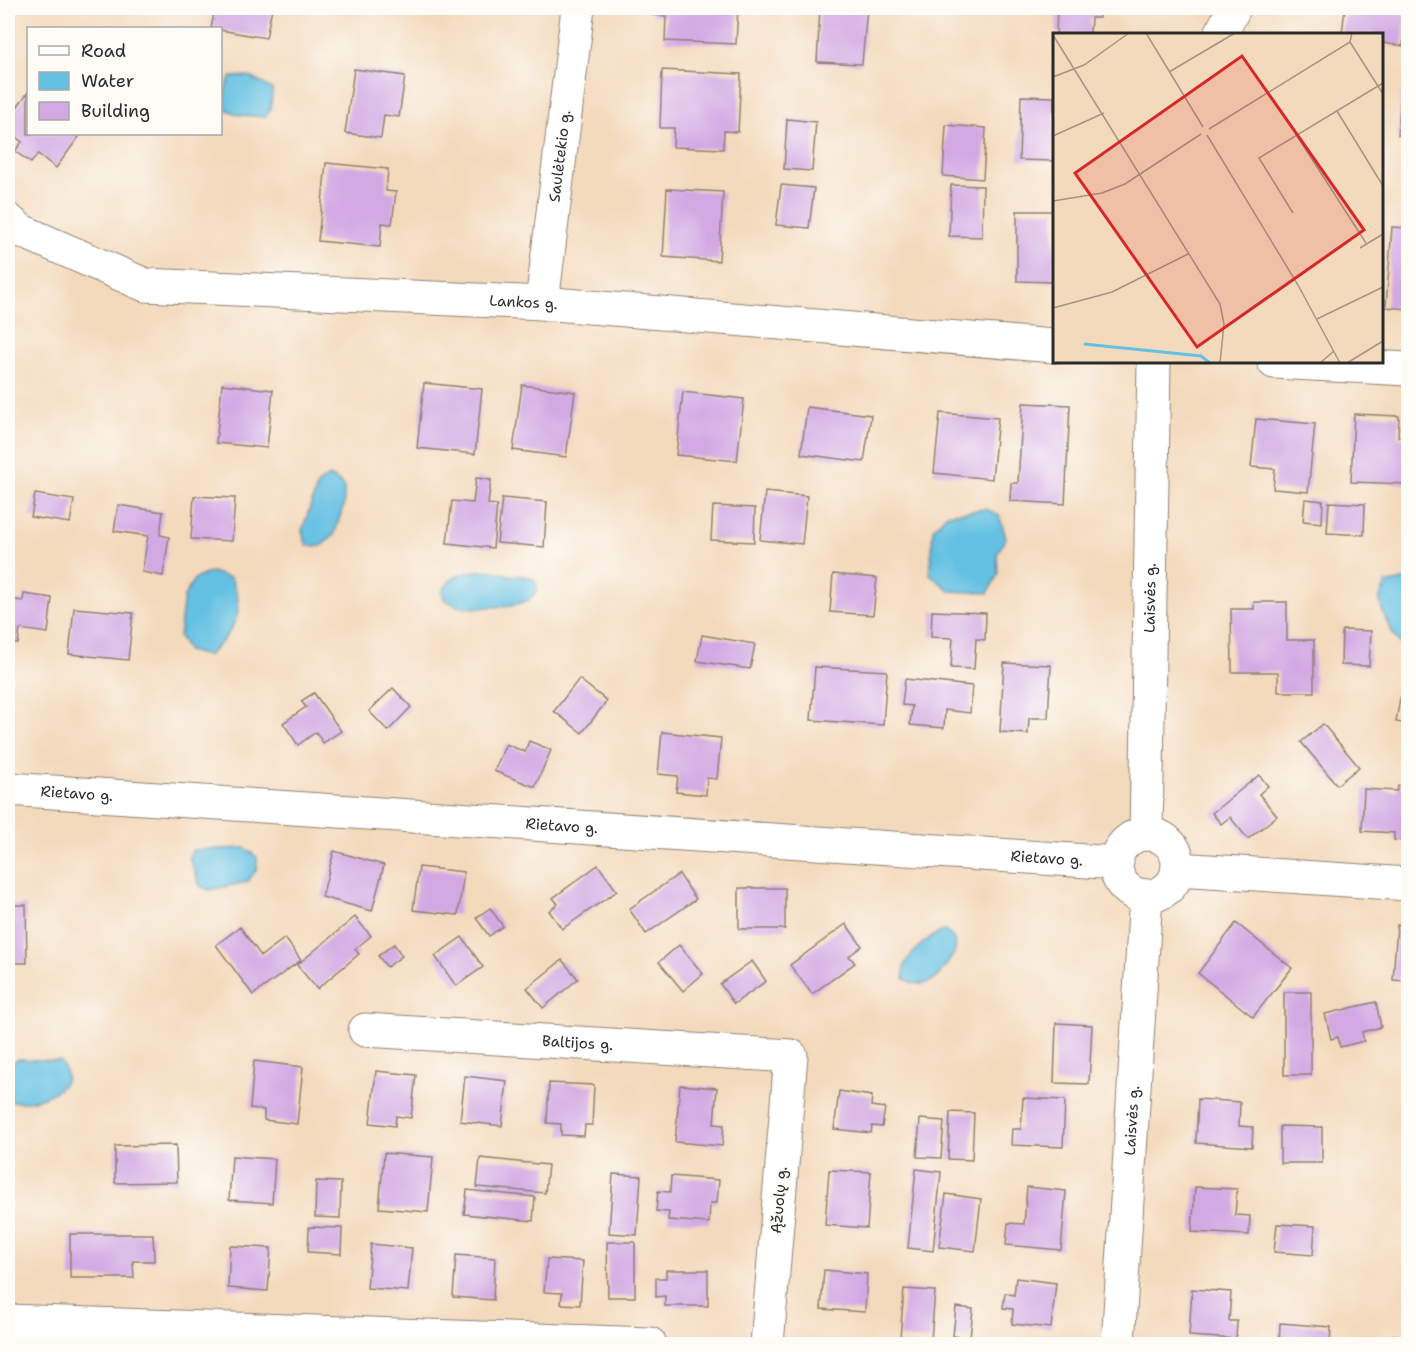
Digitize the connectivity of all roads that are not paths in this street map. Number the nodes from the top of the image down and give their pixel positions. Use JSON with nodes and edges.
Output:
{"nodes":[{"id":1,"x":578,"y":8,"type":"edge"},
{"id":2,"x":1234,"y":8,"type":"edge"},
{"id":3,"x":1222,"y":33,"type":"edge"},
{"id":4,"x":8,"y":220,"type":"edge"},
{"id":5,"x":542,"y":303,"type":"junction"},
{"id":6,"x":1053,"y":346,"type":"edge"},
{"id":7,"x":1154,"y":363,"type":"edge"},
{"id":8,"x":1293,"y":363,"type":"edge"},
{"id":9,"x":1408,"y":369,"type":"edge"},
{"id":10,"x":8,"y":789,"type":"edge"},
{"id":11,"x":1146,"y":834,"type":"junction"},
{"id":12,"x":1117,"y":863,"type":"junction"},
{"id":13,"x":1178,"y":869,"type":"junction"},
{"id":14,"x":1408,"y":884,"type":"edge"},
{"id":15,"x":1146,"y":896,"type":"junction"},
{"id":16,"x":365,"y":1030,"type":"dead end"},
{"id":17,"x":791,"y":1056,"type":"joint"},
{"id":18,"x":8,"y":1321,"type":"edge"},
{"id":19,"x":650,"y":1344,"type":"edge"},
{"id":20,"x":767,"y":1344,"type":"edge"},
{"id":21,"x":1118,"y":1344,"type":"edge"}],
"edges":[{"from":1,"to":5,"type":"street","name":"Saulėtekio g."},
{"from":2,"to":3,"type":"street"},
{"from":4,"to":5,"type":"street","name":"Lankos g."},
{"from":5,"to":6,"type":"street","name":"Lankos g."},
{"from":7,"to":11,"type":"street","name":"Laisvės g."},
{"from":8,"to":9,"type":"street"},
{"from":10,"to":12,"type":"street","name":"Rietavo g."},
{"from":11,"to":12,"type":"street"},
{"from":11,"to":13,"type":"street"},
{"from":12,"to":15,"type":"street"},
{"from":13,"to":14,"type":"street"},
{"from":13,"to":15,"type":"street"},
{"from":15,"to":21,"type":"street","name":"Laisvės g."},
{"from":16,"to":17,"type":"street","name":"Baltijos g."},
{"from":17,"to":20,"type":"street","name":"Ąžuolų g."},
{"from":18,"to":19,"type":"street"}]}
